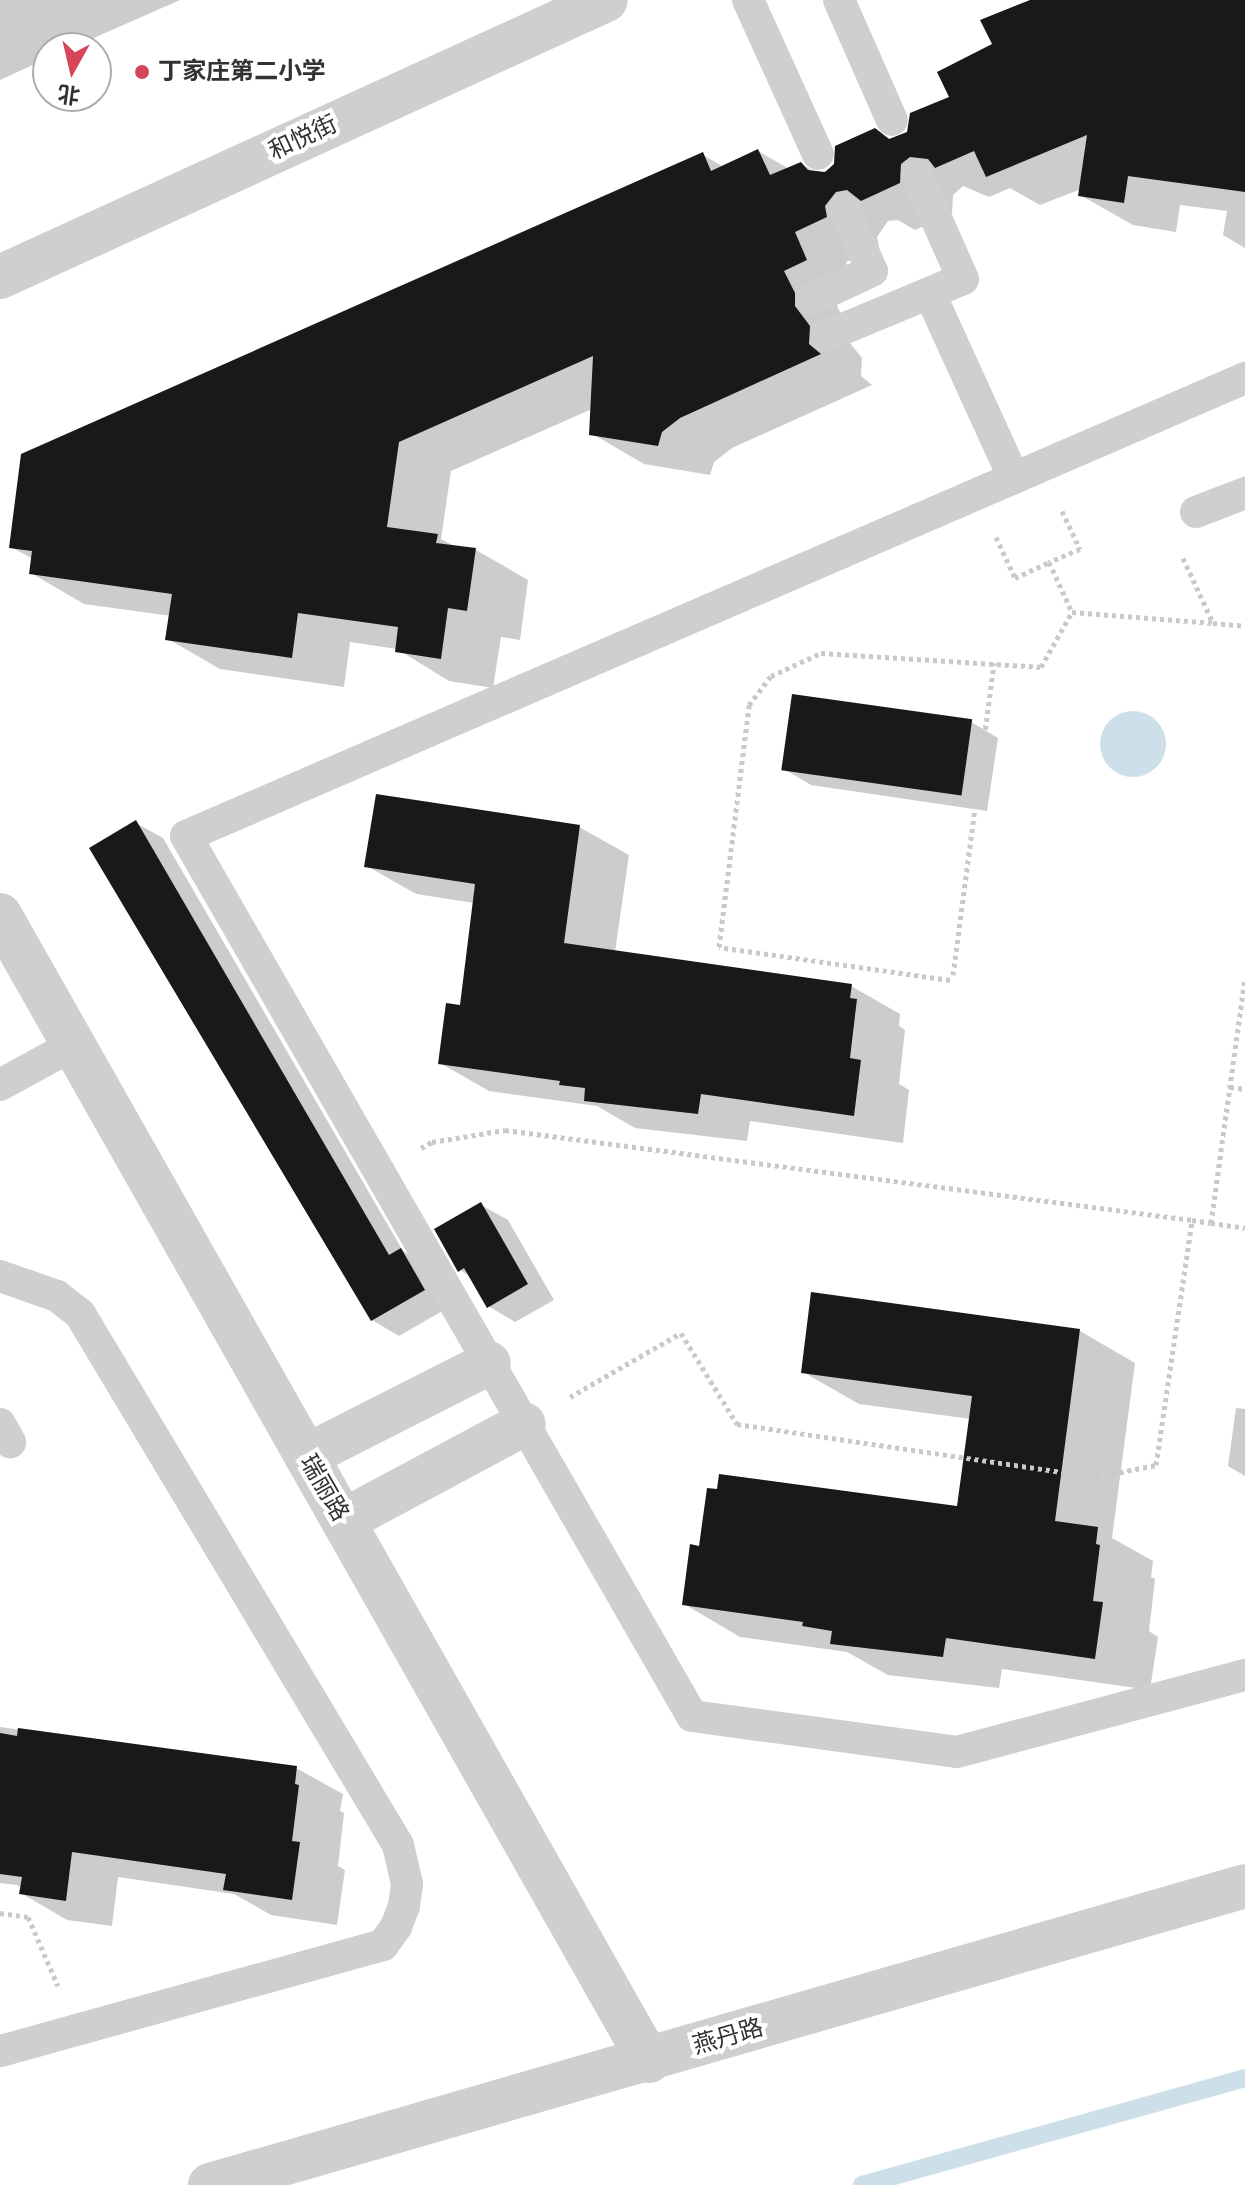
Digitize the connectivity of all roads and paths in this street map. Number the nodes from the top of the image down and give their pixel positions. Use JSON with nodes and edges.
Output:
{"nodes":[{"id":1,"x":606,"y":0,"type":"edge"},
{"id":2,"x":748,"y":0,"type":"edge"},
{"id":3,"x":839,"y":0,"type":"edge"},
{"id":4,"x":892,"y":120,"type":"dead end"},
{"id":5,"x":818,"y":154,"type":"dead end"},
{"id":6,"x":917,"y":175,"type":"dead end"},
{"id":7,"x":844,"y":209,"type":"dead end"},
{"id":8,"x":0,"y":277,"type":"edge"},
{"id":9,"x":930,"y":294,"type":"junction"},
{"id":10,"x":812,"y":299,"type":"dead end"},
{"id":11,"x":826,"y":336,"type":"dead end"},
{"id":12,"x":1245,"y":378,"type":"edge"},
{"id":13,"x":1028,"y":472,"type":"junction"},
{"id":14,"x":1245,"y":493,"type":"edge"},
{"id":15,"x":976,"y":494,"type":"junction"},
{"id":16,"x":1196,"y":512,"type":"dead end"},
{"id":17,"x":1049,"y":562,"type":"junction"},
{"id":18,"x":1072,"y":612,"type":"junction"},
{"id":19,"x":1213,"y":623,"type":"dead end"},
{"id":20,"x":994,"y":663,"type":"junction"},
{"id":21,"x":0,"y":915,"type":"edge"},
{"id":22,"x":1245,"y":979,"type":"edge"},
{"id":23,"x":73,"y":1045,"type":"junction"},
{"id":24,"x":0,"y":1085,"type":"edge"},
{"id":25,"x":1230,"y":1087,"type":"junction"},
{"id":26,"x":1245,"y":1089,"type":"edge"},
{"id":27,"x":379,"y":1171,"type":"junction"},
{"id":28,"x":1192,"y":1220,"type":"junction"},
{"id":29,"x":1211,"y":1223,"type":"junction"},
{"id":30,"x":1245,"y":1228,"type":"edge"},
{"id":31,"x":0,"y":1276,"type":"edge"},
{"id":32,"x":489,"y":1363,"type":"junction"},
{"id":33,"x":524,"y":1424,"type":"junction"},
{"id":34,"x":306,"y":1456,"type":"junction"},
{"id":35,"x":343,"y":1521,"type":"junction"},
{"id":36,"x":1245,"y":1675,"type":"edge"},
{"id":37,"x":1245,"y":1886,"type":"edge"},
{"id":38,"x":0,"y":1913,"type":"edge"},
{"id":39,"x":78,"y":2029,"type":"junction"},
{"id":40,"x":0,"y":2051,"type":"edge"},
{"id":41,"x":649,"y":2061,"type":"junction"},
{"id":42,"x":210,"y":2185,"type":"edge"}],
"edges":[{"from":1,"to":8,"type":"street","name":"和悦街"},
{"from":2,"to":5,"type":"lane"},
{"from":3,"to":4,"type":"lane"},
{"from":6,"to":9,"type":"lane"},
{"from":7,"to":10,"type":"lane"},
{"from":9,"to":11,"type":"lane"},
{"from":9,"to":13,"type":"lane"},
{"from":12,"to":13,"type":"lane"},
{"from":13,"to":15,"type":"lane"},
{"from":13,"to":17,"type":"path"},
{"from":14,"to":16,"type":"lane"},
{"from":15,"to":17,"type":"path"},
{"from":15,"to":27,"type":"lane"},
{"from":17,"to":18,"type":"path"},
{"from":18,"to":19,"type":"path"},
{"from":18,"to":20,"type":"path"},
{"from":20,"to":20,"type":"path"},
{"from":21,"to":23,"type":"street","name":"瑞丽路"},
{"from":22,"to":25,"type":"path"},
{"from":23,"to":24,"type":"lane"},
{"from":23,"to":34,"type":"street","name":"瑞丽路"},
{"from":25,"to":26,"type":"path"},
{"from":25,"to":29,"type":"path"},
{"from":27,"to":28,"type":"path"},
{"from":27,"to":32,"type":"lane"},
{"from":28,"to":29,"type":"path"},
{"from":28,"to":33,"type":"path"},
{"from":29,"to":30,"type":"path"},
{"from":31,"to":39,"type":"lane"},
{"from":32,"to":33,"type":"lane"},
{"from":32,"to":34,"type":"street"},
{"from":33,"to":35,"type":"street"},
{"from":33,"to":36,"type":"lane"},
{"from":34,"to":35,"type":"street","name":"瑞丽路"},
{"from":35,"to":41,"type":"street","name":"瑞丽路"},
{"from":37,"to":41,"type":"street","name":"燕丹路"},
{"from":38,"to":39,"type":"path"},
{"from":39,"to":40,"type":"lane"},
{"from":41,"to":42,"type":"street","name":"燕丹路"}]}
